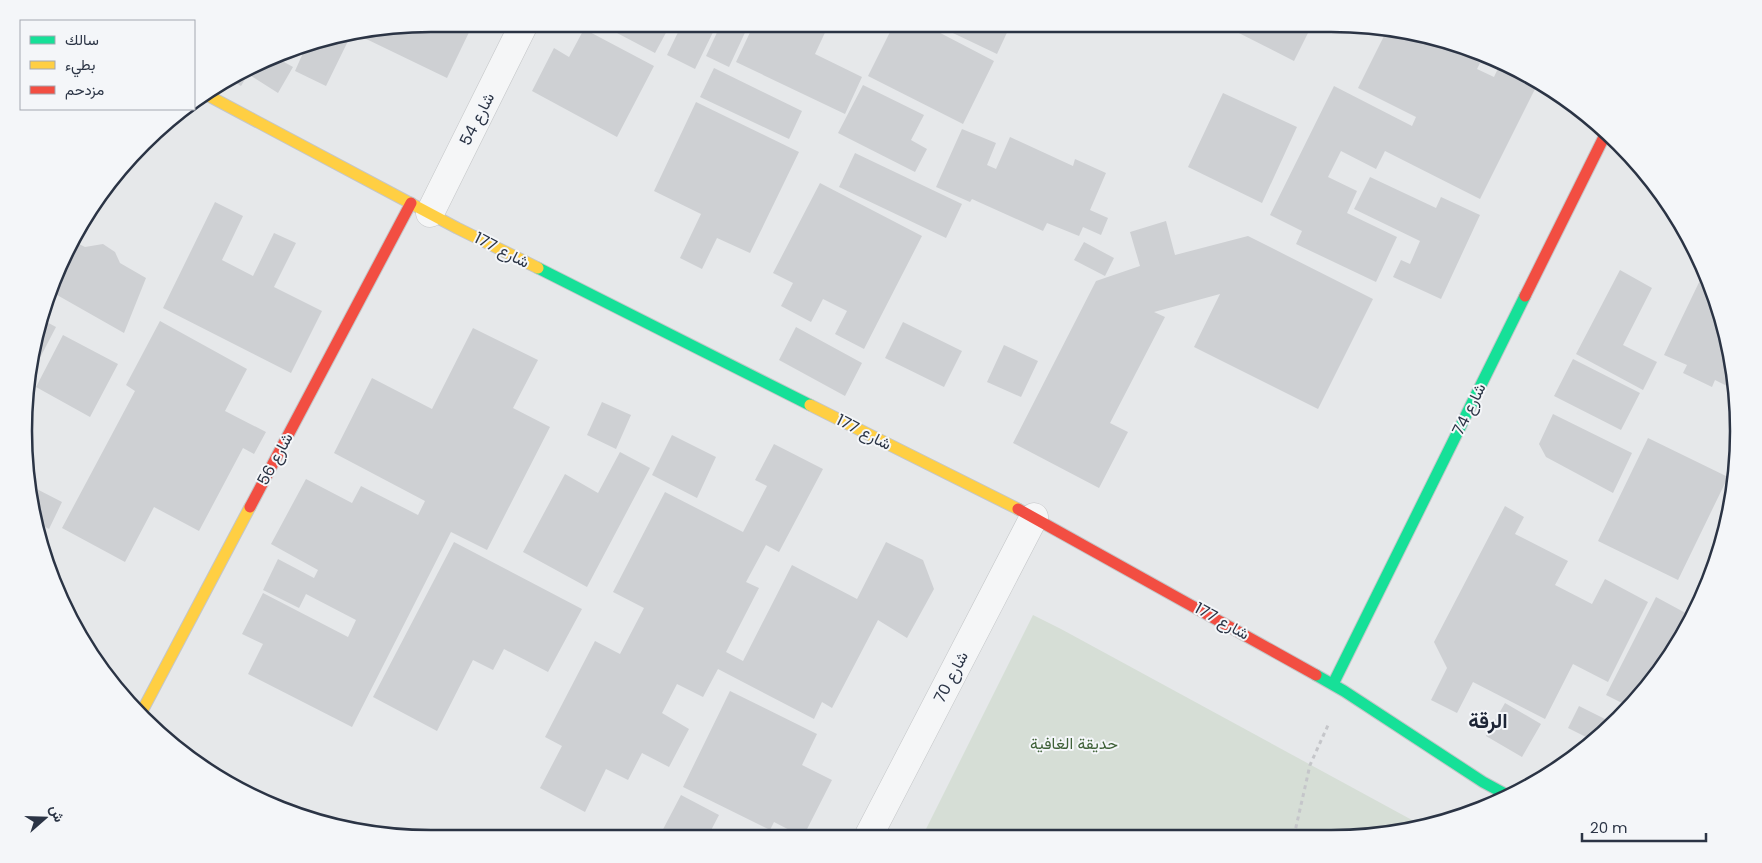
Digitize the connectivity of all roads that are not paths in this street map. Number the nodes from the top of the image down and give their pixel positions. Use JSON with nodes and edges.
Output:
{"nodes":[{"id":1,"x":519,"y":32,"type":"edge"},
{"id":2,"x":213,"y":98,"type":"edge"},
{"id":3,"x":1603,"y":140,"type":"edge"},
{"id":4,"x":420,"y":208,"type":"junction"},
{"id":5,"x":1034,"y":517,"type":"junction"},
{"id":6,"x":1333,"y":684,"type":"junction"},
{"id":7,"x":144,"y":708,"type":"edge"},
{"id":8,"x":1501,"y":792,"type":"edge"},
{"id":9,"x":872,"y":830,"type":"edge"}],
"edges":[{"from":1,"to":4,"type":"street","name":"شارع 54"},
{"from":2,"to":4,"type":"street","name":"شارع 177"},
{"from":3,"to":6,"type":"street","name":"شارع 74"},
{"from":4,"to":5,"type":"street","name":"شارع 177"},
{"from":4,"to":7,"type":"street","name":"شارع 56"},
{"from":5,"to":6,"type":"street","name":"شارع 177"},
{"from":5,"to":9,"type":"street","name":"شارع 70"},
{"from":6,"to":8,"type":"street","name":"شارع 177"}]}
